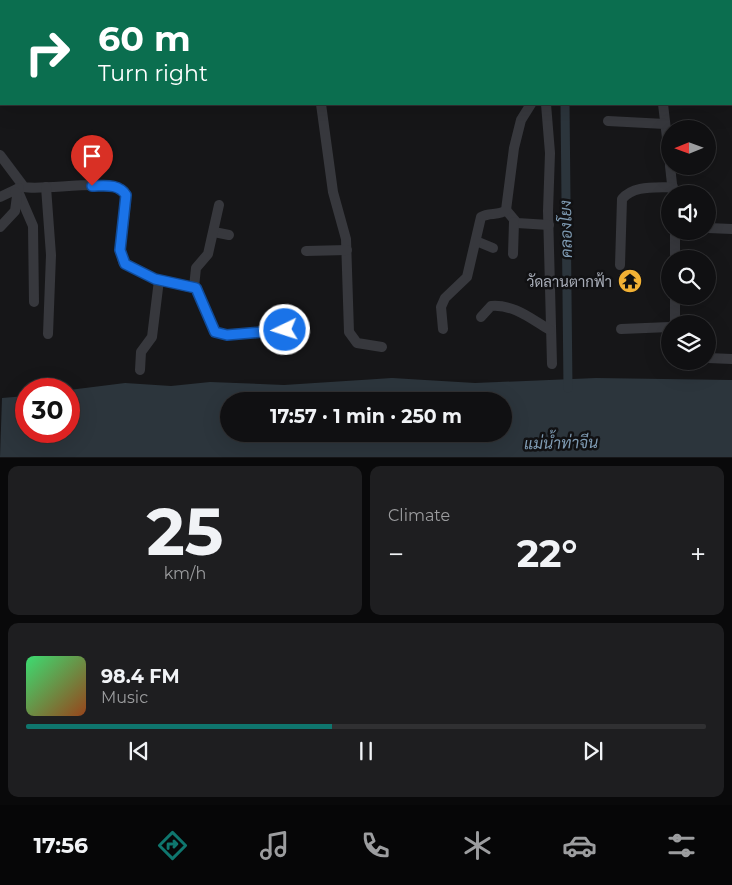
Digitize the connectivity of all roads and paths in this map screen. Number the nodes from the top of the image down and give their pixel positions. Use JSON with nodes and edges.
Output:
{"nodes":[{"id":1,"x":321,"y":105,"type":"edge"},
{"id":2,"x":530,"y":105,"type":"edge"},
{"id":3,"x":546,"y":105,"type":"edge"},
{"id":4,"x":663,"y":105,"type":"edge"},
{"id":5,"x":665,"y":120,"type":"edge"},
{"id":6,"x":608,"y":121,"type":"dead end"},
{"id":7,"x":661,"y":124,"type":"edge"},
{"id":8,"x":0,"y":156,"type":"edge"},
{"id":9,"x":46,"y":187,"type":"junction"},
{"id":10,"x":18,"y":189,"type":"junction"},
{"id":11,"x":661,"y":190,"type":"edge"},
{"id":12,"x":0,"y":197,"type":"edge"},
{"id":13,"x":219,"y":205,"type":"dead end"},
{"id":14,"x":506,"y":210,"type":"junction"},
{"id":15,"x":514,"y":222,"type":"junction"},
{"id":16,"x":549,"y":225,"type":"junction"},
{"id":17,"x":0,"y":227,"type":"edge"},
{"id":18,"x":716,"y":228,"type":"edge"},
{"id":19,"x":732,"y":229,"type":"edge"},
{"id":20,"x":214,"y":232,"type":"junction"},
{"id":21,"x":229,"y":235,"type":"dead end"},
{"id":22,"x":476,"y":241,"type":"junction"},
{"id":23,"x":492,"y":248,"type":"dead end"},
{"id":24,"x":347,"y":250,"type":"junction"},
{"id":25,"x":306,"y":251,"type":"dead end"},
{"id":26,"x":513,"y":254,"type":"dead end"},
{"id":27,"x":620,"y":266,"type":"dead end"},
{"id":28,"x":159,"y":280,"type":"junction"},
{"id":29,"x":194,"y":287,"type":"junction"},
{"id":30,"x":34,"y":302,"type":"dead end"},
{"id":31,"x":481,"y":317,"type":"dead end"},
{"id":32,"x":661,"y":327,"type":"edge"},
{"id":33,"x":443,"y":329,"type":"dead end"},
{"id":34,"x":621,"y":329,"type":"dead end"},
{"id":35,"x":285,"y":330,"type":"dead end"},
{"id":36,"x":550,"y":330,"type":"junction"},
{"id":37,"x":48,"y":334,"type":"dead end"},
{"id":38,"x":382,"y":348,"type":"dead end"},
{"id":39,"x":716,"y":358,"type":"edge"},
{"id":40,"x":732,"y":359,"type":"edge"},
{"id":41,"x":552,"y":364,"type":"dead end"},
{"id":42,"x":140,"y":370,"type":"dead end"}],
"edges":[{"from":1,"to":24,"type":"street"},
{"from":2,"to":14,"type":"street"},
{"from":3,"to":16,"type":"street"},
{"from":4,"to":5,"type":"street"},
{"from":6,"to":7,"type":"street"},
{"from":8,"to":10,"type":"street"},
{"from":9,"to":10,"type":"street"},
{"from":9,"to":28,"type":"street"},
{"from":9,"to":37,"type":"street"},
{"from":10,"to":12,"type":"street"},
{"from":10,"to":17,"type":"street"},
{"from":10,"to":30,"type":"street"},
{"from":11,"to":27,"type":"street"},
{"from":13,"to":20,"type":"street"},
{"from":14,"to":15,"type":"street"},
{"from":14,"to":22,"type":"street"},
{"from":15,"to":16,"type":"street"},
{"from":15,"to":26,"type":"street"},
{"from":16,"to":36,"type":"street"},
{"from":18,"to":19,"type":"street"},
{"from":20,"to":21,"type":"street"},
{"from":20,"to":29,"type":"street"},
{"from":22,"to":23,"type":"street"},
{"from":22,"to":33,"type":"street"},
{"from":24,"to":25,"type":"street"},
{"from":24,"to":38,"type":"street"},
{"from":28,"to":29,"type":"street"},
{"from":28,"to":42,"type":"street"},
{"from":29,"to":35,"type":"street"},
{"from":31,"to":36,"type":"street"},
{"from":32,"to":34,"type":"street"},
{"from":36,"to":41,"type":"street"},
{"from":39,"to":40,"type":"street"}]}
